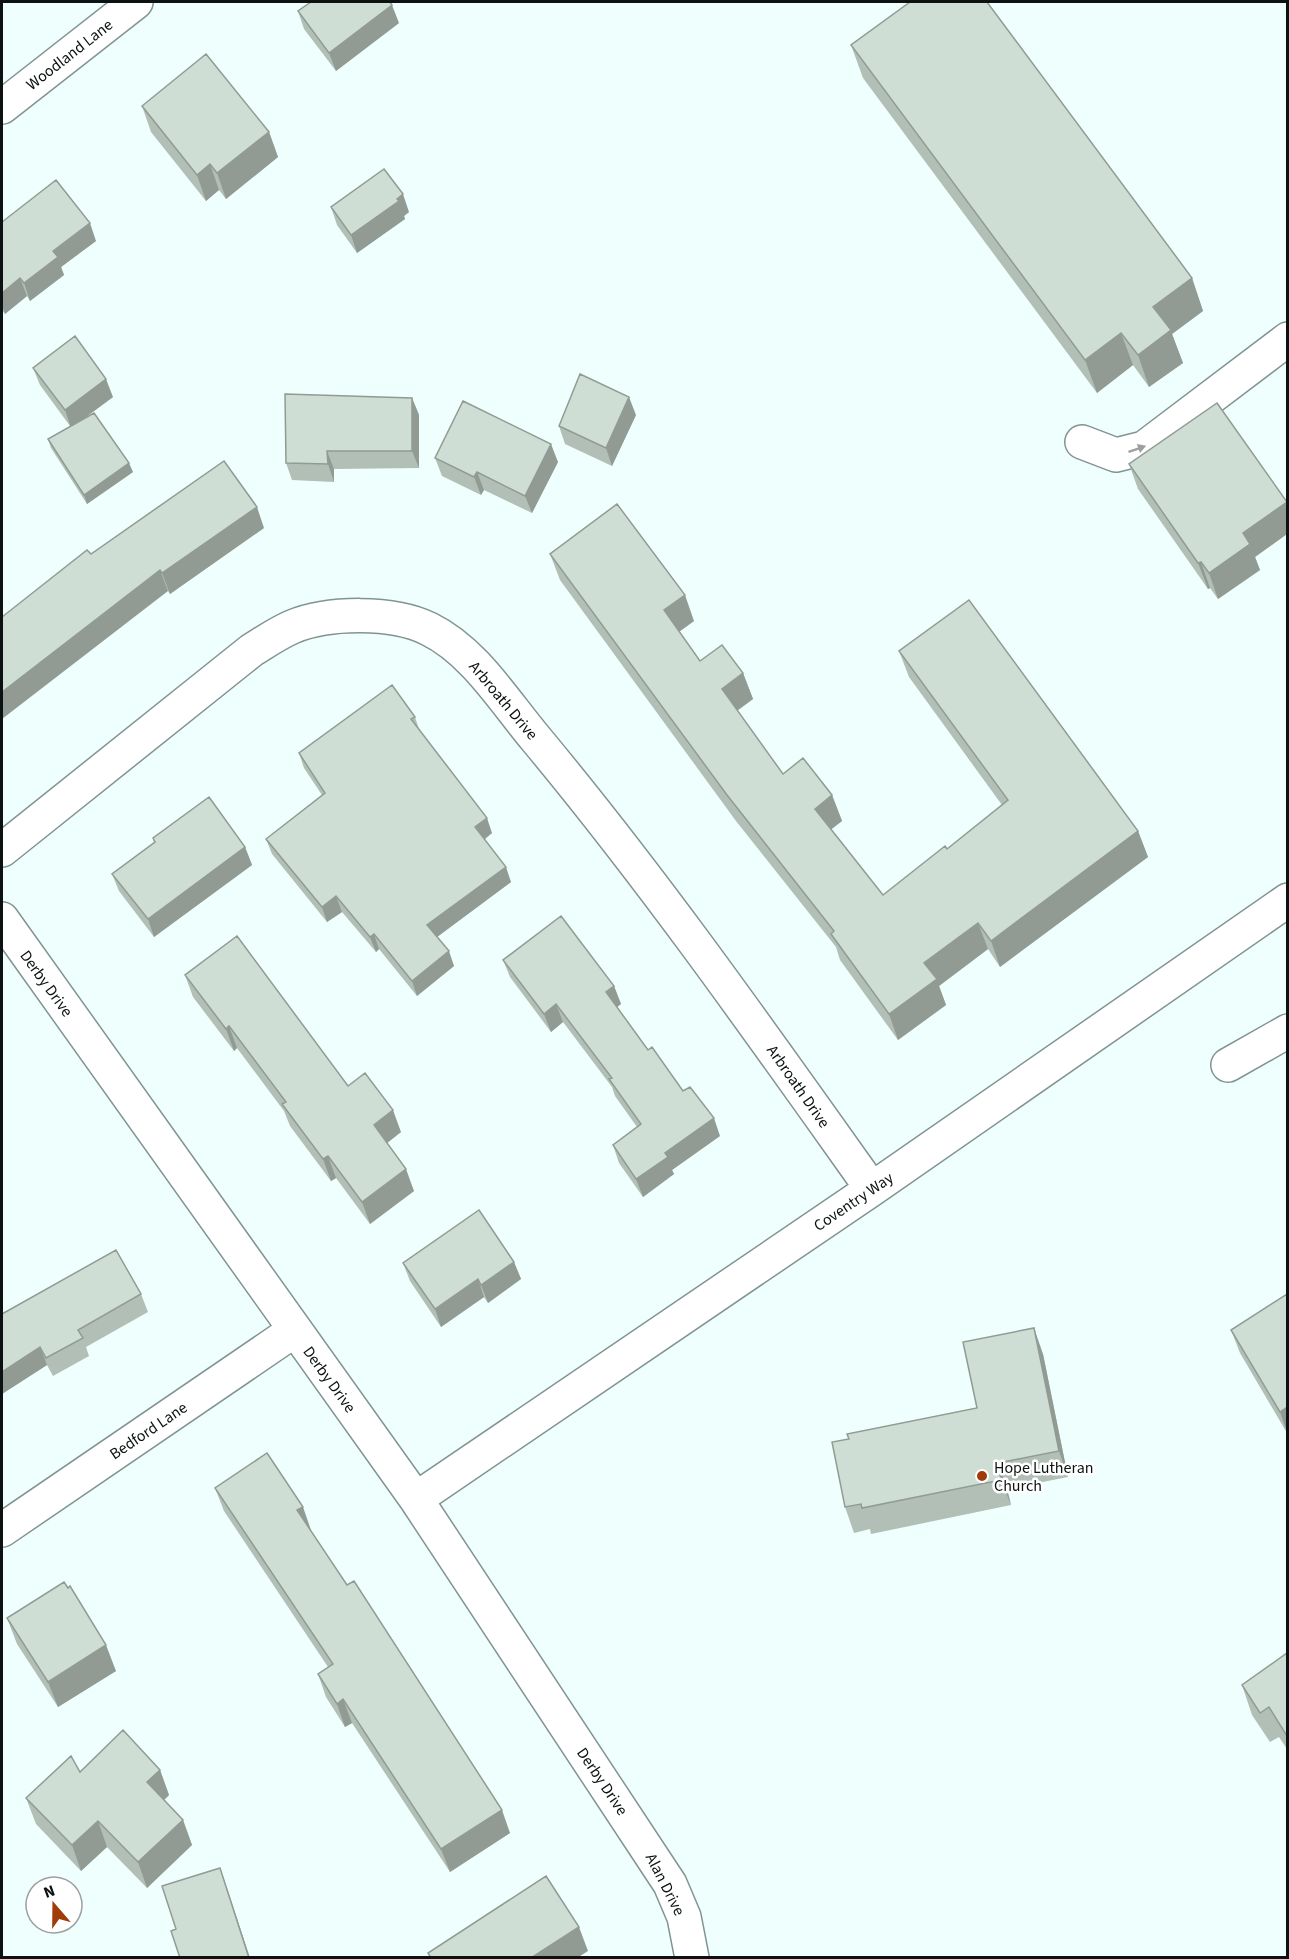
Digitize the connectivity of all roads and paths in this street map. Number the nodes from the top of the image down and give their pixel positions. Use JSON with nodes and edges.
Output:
{"nodes":[{"id":1,"x":136,"y":2,"type":"edge"},
{"id":2,"x":2,"y":107,"type":"edge"},
{"id":3,"x":1287,"y":339,"type":"edge"},
{"id":4,"x":1082,"y":442,"type":"dead end"},
{"id":5,"x":2,"y":850,"type":"edge"},
{"id":6,"x":1287,"y":900,"type":"edge"},
{"id":7,"x":2,"y":920,"type":"edge"},
{"id":8,"x":1287,"y":1031,"type":"edge"},
{"id":9,"x":1228,"y":1065,"type":"dead end"},
{"id":10,"x":872,"y":1189,"type":"junction"},
{"id":11,"x":295,"y":1330,"type":"junction"},
{"id":12,"x":416,"y":1499,"type":"junction"},
{"id":13,"x":2,"y":1530,"type":"edge"},
{"id":14,"x":646,"y":1846,"type":"joint"},
{"id":15,"x":692,"y":1958,"type":"edge"}],
"edges":[{"from":1,"to":2,"type":"street","name":"Woodland Lane"},
{"from":4,"to":3,"type":"street","one_way":true},
{"from":5,"to":10,"type":"street","name":"Arbroath Drive"},
{"from":6,"to":10,"type":"street","name":"Coventry Way"},
{"from":7,"to":11,"type":"street","name":"Derby Drive"},
{"from":8,"to":9,"type":"street"},
{"from":10,"to":12,"type":"street","name":"Coventry Way"},
{"from":11,"to":12,"type":"street","name":"Derby Drive"},
{"from":11,"to":13,"type":"street","name":"Bedford Lane"},
{"from":12,"to":14,"type":"street","name":"Derby Drive"},
{"from":14,"to":15,"type":"street","name":"Alan Drive"}]}
